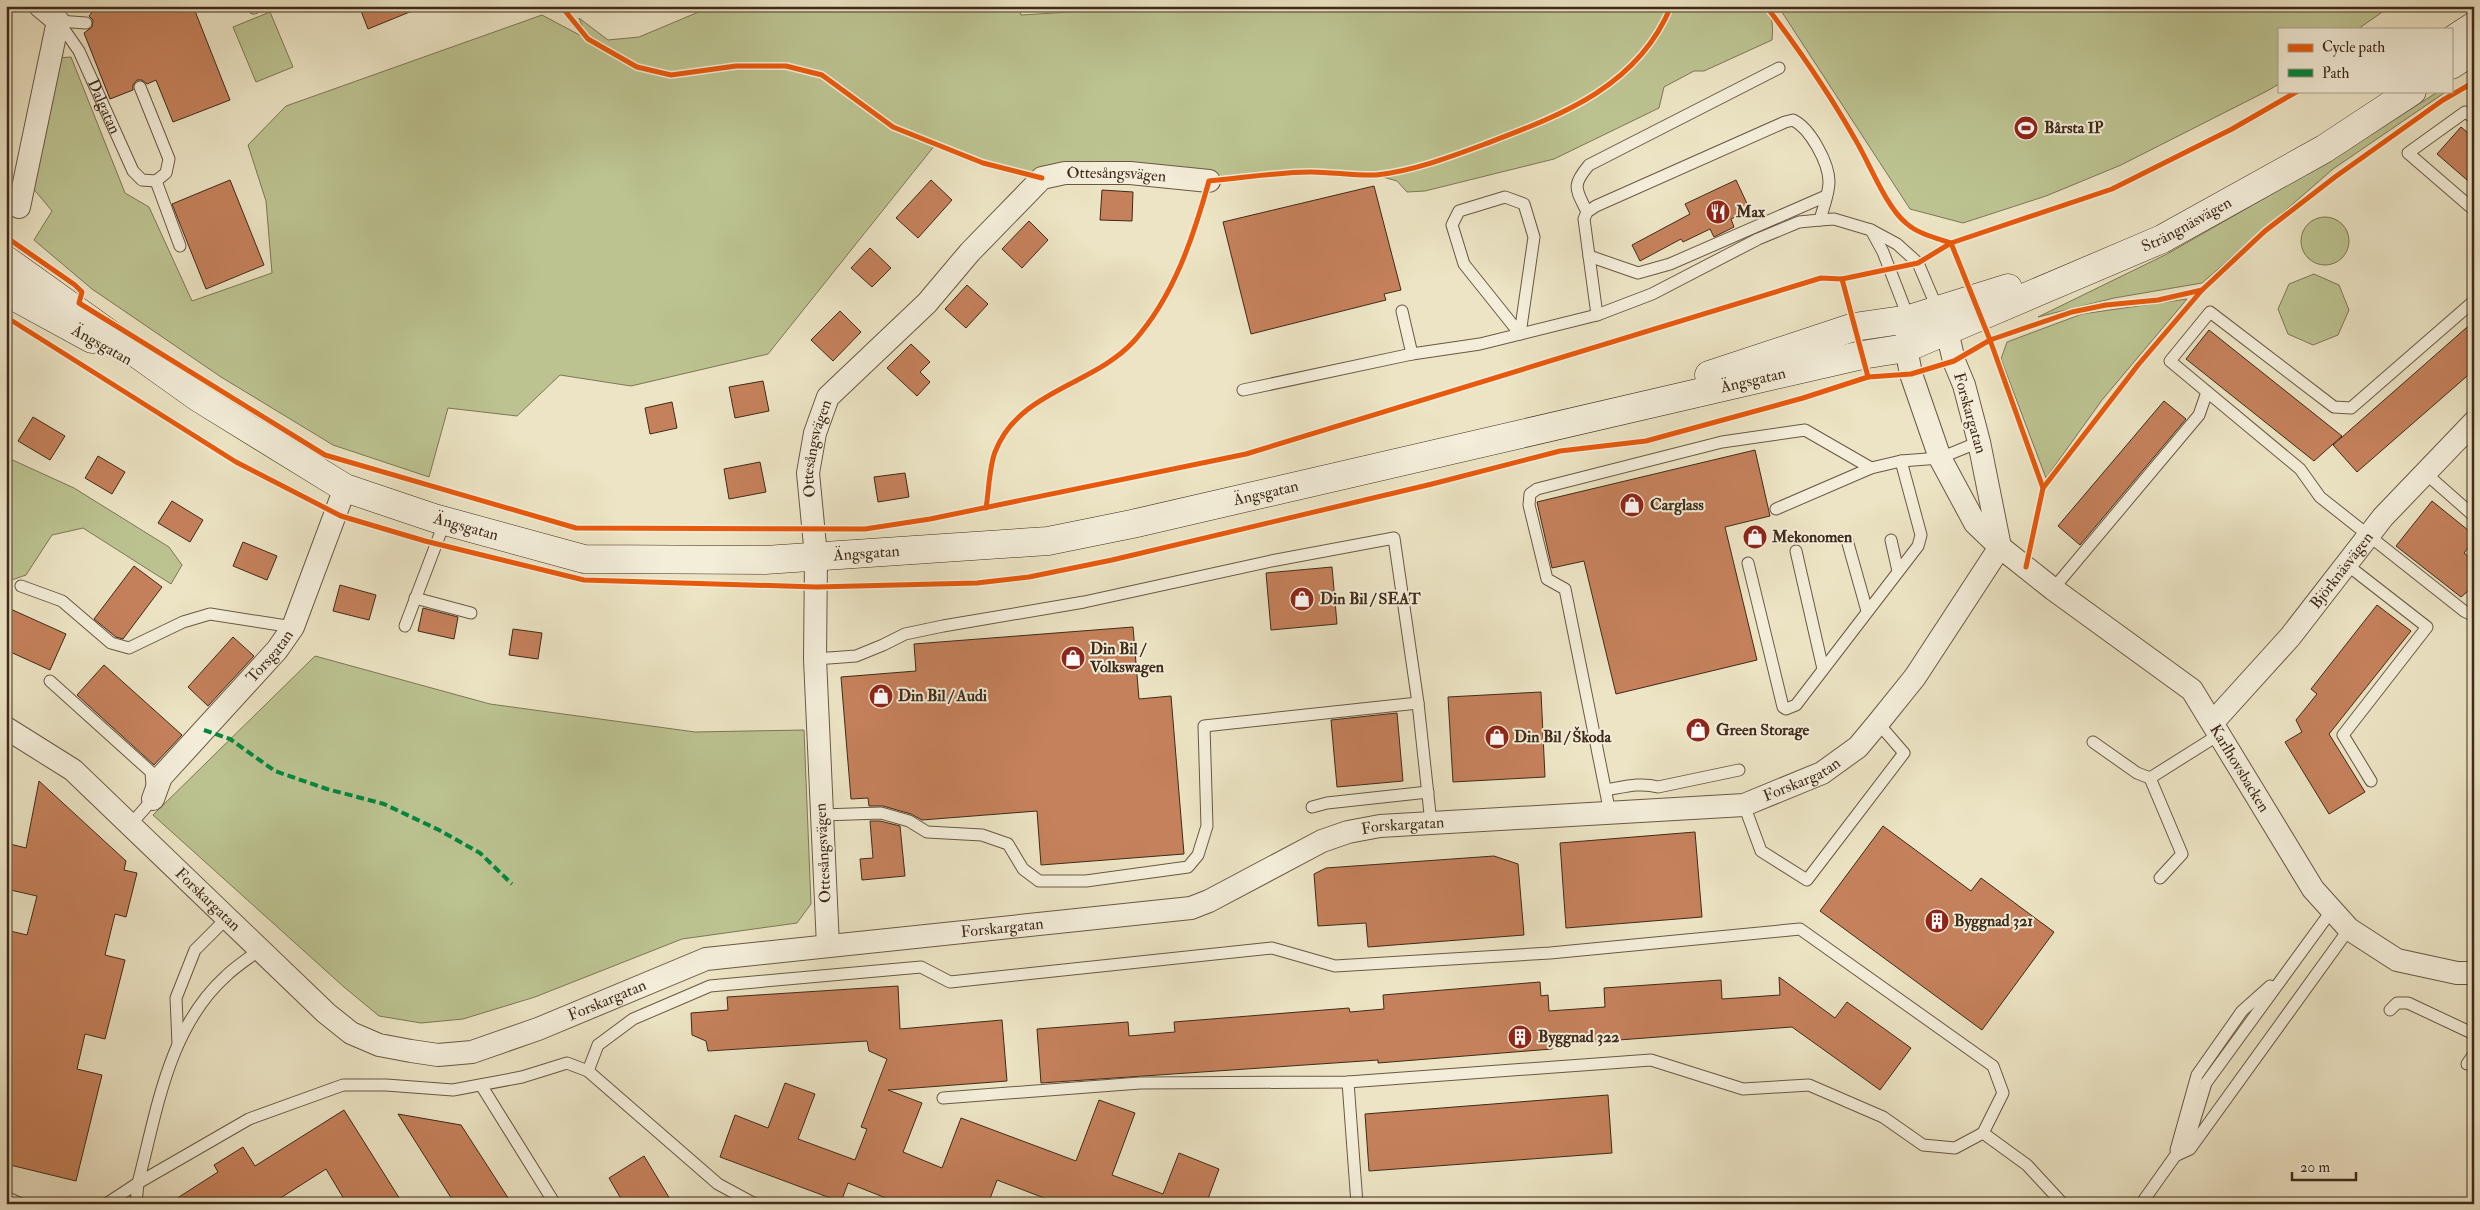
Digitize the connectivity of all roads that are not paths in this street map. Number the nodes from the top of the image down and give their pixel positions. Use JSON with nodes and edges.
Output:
{"nodes":[{"id":1,"x":40,"y":6,"type":"edge"},
{"id":2,"x":58,"y":21,"type":"junction"},
{"id":3,"x":86,"y":23,"type":"dead end"},
{"id":4,"x":2474,"y":26,"type":"edge"},
{"id":5,"x":2452,"y":40,"type":"edge"},
{"id":6,"x":2474,"y":50,"type":"edge"},
{"id":7,"x":2452,"y":64,"type":"edge"},
{"id":8,"x":1779,"y":68,"type":"dead end"},
{"id":9,"x":140,"y":87,"type":"dead end"},
{"id":10,"x":2376,"y":92,"type":"edge"},
{"id":11,"x":2410,"y":92,"type":"edge"},
{"id":12,"x":2474,"y":118,"type":"edge"},
{"id":13,"x":156,"y":181,"type":"junction"},
{"id":14,"x":1209,"y":181,"type":"dead end"},
{"id":15,"x":1826,"y":196,"type":"junction"},
{"id":16,"x":19,"y":207,"type":"dead end"},
{"id":17,"x":2474,"y":210,"type":"edge"},
{"id":18,"x":1588,"y":212,"type":"junction"},
{"id":19,"x":1820,"y":220,"type":"junction"},
{"id":20,"x":1872,"y":230,"type":"junction"},
{"id":21,"x":180,"y":246,"type":"dead end"},
{"id":22,"x":1589,"y":256,"type":"junction"},
{"id":23,"x":6,"y":260,"type":"edge"},
{"id":24,"x":6,"y":292,"type":"edge"},
{"id":25,"x":2474,"y":301,"type":"edge"},
{"id":26,"x":1402,"y":311,"type":"dead end"},
{"id":27,"x":1597,"y":315,"type":"junction"},
{"id":28,"x":1909,"y":318,"type":"junction"},
{"id":29,"x":1943,"y":320,"type":"junction"},
{"id":30,"x":1520,"y":334,"type":"junction"},
{"id":31,"x":1906,"y":348,"type":"junction"},
{"id":32,"x":1412,"y":354,"type":"junction"},
{"id":33,"x":1243,"y":390,"type":"dead end"},
{"id":34,"x":2207,"y":392,"type":"junction"},
{"id":35,"x":198,"y":398,"type":"junction"},
{"id":36,"x":2474,"y":422,"type":"edge"},
{"id":37,"x":1558,"y":424,"type":"junction"},
{"id":38,"x":1980,"y":442,"type":"junction"},
{"id":39,"x":1940,"y":458,"type":"junction"},
{"id":40,"x":1902,"y":462,"type":"junction"},
{"id":41,"x":1871,"y":468,"type":"junction"},
{"id":42,"x":2424,"y":472,"type":"junction"},
{"id":43,"x":345,"y":488,"type":"junction"},
{"id":44,"x":1776,"y":508,"type":"dead end"},
{"id":45,"x":2474,"y":516,"type":"edge"},
{"id":46,"x":445,"y":521,"type":"junction"},
{"id":47,"x":2368,"y":535,"type":"junction"},
{"id":48,"x":1847,"y":540,"type":"dead end"},
{"id":49,"x":1891,"y":540,"type":"dead end"},
{"id":50,"x":2000,"y":547,"type":"junction"},
{"id":51,"x":1796,"y":551,"type":"dead end"},
{"id":52,"x":816,"y":556,"type":"junction"},
{"id":53,"x":1748,"y":563,"type":"dead end"},
{"id":54,"x":2346,"y":564,"type":"junction"},
{"id":55,"x":1898,"y":571,"type":"junction"},
{"id":56,"x":21,"y":586,"type":"dead end"},
{"id":57,"x":2053,"y":589,"type":"junction"},
{"id":58,"x":415,"y":598,"type":"junction"},
{"id":59,"x":1867,"y":611,"type":"junction"},
{"id":60,"x":471,"y":613,"type":"dead end"},
{"id":61,"x":2474,"y":616,"type":"edge"},
{"id":62,"x":405,"y":626,"type":"dead end"},
{"id":63,"x":293,"y":627,"type":"junction"},
{"id":64,"x":815,"y":659,"type":"junction"},
{"id":65,"x":1823,"y":669,"type":"junction"},
{"id":66,"x":50,"y":681,"type":"dead end"},
{"id":67,"x":1418,"y":703,"type":"junction"},
{"id":68,"x":1878,"y":723,"type":"junction"},
{"id":69,"x":6,"y":728,"type":"edge"},
{"id":70,"x":2217,"y":728,"type":"junction"},
{"id":71,"x":2093,"y":742,"type":"dead end"},
{"id":72,"x":1739,"y":770,"type":"dead end"},
{"id":73,"x":2150,"y":778,"type":"junction"},
{"id":74,"x":2371,"y":781,"type":"dead end"},
{"id":75,"x":1606,"y":790,"type":"junction"},
{"id":76,"x":1428,"y":792,"type":"junction"},
{"id":77,"x":153,"y":799,"type":"junction"},
{"id":78,"x":1744,"y":805,"type":"junction"},
{"id":79,"x":1312,"y":807,"type":"dead end"},
{"id":80,"x":1610,"y":813,"type":"junction"},
{"id":81,"x":822,"y":815,"type":"junction"},
{"id":82,"x":1431,"y":823,"type":"junction"},
{"id":83,"x":131,"y":824,"type":"junction"},
{"id":84,"x":2160,"y":878,"type":"dead end"},
{"id":85,"x":2332,"y":910,"type":"junction"},
{"id":86,"x":227,"y":918,"type":"junction"},
{"id":87,"x":2348,"y":929,"type":"junction"},
{"id":88,"x":828,"y":946,"type":"junction"},
{"id":89,"x":259,"y":950,"type":"junction"},
{"id":90,"x":2474,"y":973,"type":"edge"},
{"id":91,"x":2390,"y":1010,"type":"dead end"},
{"id":92,"x":2474,"y":1034,"type":"edge"},
{"id":93,"x":178,"y":1045,"type":"junction"},
{"id":94,"x":588,"y":1071,"type":"junction"},
{"id":95,"x":1348,"y":1082,"type":"junction"},
{"id":96,"x":481,"y":1085,"type":"junction"},
{"id":97,"x":942,"y":1098,"type":"dead end"},
{"id":98,"x":1983,"y":1133,"type":"junction"},
{"id":99,"x":2175,"y":1157,"type":"junction"},
{"id":100,"x":138,"y":1183,"type":"junction"},
{"id":101,"x":6,"y":1196,"type":"edge"},
{"id":102,"x":21,"y":1204,"type":"edge"},
{"id":103,"x":106,"y":1204,"type":"edge"},
{"id":104,"x":136,"y":1204,"type":"edge"},
{"id":105,"x":555,"y":1204,"type":"edge"},
{"id":106,"x":755,"y":1204,"type":"edge"},
{"id":107,"x":1358,"y":1204,"type":"edge"},
{"id":108,"x":2064,"y":1204,"type":"edge"},
{"id":109,"x":2141,"y":1204,"type":"edge"}],
"edges":[{"from":1,"to":2,"type":"street","name":"Dalgatan"},
{"from":2,"to":3,"type":"lane"},
{"from":2,"to":13,"type":"lane","name":"Dalgatan"},
{"from":2,"to":16,"type":"street"},
{"from":4,"to":5,"type":"main road"},
{"from":6,"to":7,"type":"main road"},
{"from":8,"to":18,"type":"lane"},
{"from":9,"to":13,"type":"lane"},
{"from":10,"to":29,"type":"main road","name":"Strängnäsvägen"},
{"from":11,"to":29,"type":"main road","name":"Strängnäsvägen"},
{"from":12,"to":17,"type":"lane"},
{"from":13,"to":21,"type":"lane"},
{"from":14,"to":52,"type":"street","name":"Ottesångsvägen"},
{"from":15,"to":18,"type":"lane"},
{"from":15,"to":19,"type":"lane"},
{"from":15,"to":22,"type":"lane"},
{"from":18,"to":22,"type":"lane"},
{"from":19,"to":20,"type":"lane"},
{"from":19,"to":27,"type":"lane"},
{"from":20,"to":28,"type":"lane"},
{"from":20,"to":29,"type":"lane"},
{"from":22,"to":27,"type":"lane"},
{"from":23,"to":35,"type":"main road","name":"Ängsgatan"},
{"from":24,"to":35,"type":"main road","name":"Ängsgatan"},
{"from":25,"to":34,"type":"lane"},
{"from":26,"to":32,"type":"lane"},
{"from":27,"to":30,"type":"lane"},
{"from":28,"to":29,"type":"main road","name":"Strängnäsvägen"},
{"from":28,"to":31,"type":"street"},
{"from":28,"to":37,"type":"main road","name":"Ängsgatan"},
{"from":29,"to":31,"type":"main road","name":"Ängsgatan"},
{"from":29,"to":38,"type":"street","name":"Forskargatan"},
{"from":30,"to":30,"type":"lane"},
{"from":30,"to":32,"type":"lane"},
{"from":31,"to":37,"type":"main road","name":"Ängsgatan"},
{"from":31,"to":39,"type":"street"},
{"from":32,"to":33,"type":"lane"},
{"from":34,"to":47,"type":"lane"},
{"from":34,"to":57,"type":"lane"},
{"from":35,"to":43,"type":"main road","name":"Ängsgatan"},
{"from":36,"to":42,"type":"street","name":"Björknäsvägen"},
{"from":37,"to":52,"type":"main road","name":"Ängsgatan"},
{"from":38,"to":39,"type":"lane"},
{"from":38,"to":50,"type":"street","name":"Forskargatan"},
{"from":39,"to":40,"type":"lane"},
{"from":39,"to":50,"type":"street"},
{"from":40,"to":41,"type":"lane"},
{"from":40,"to":55,"type":"lane"},
{"from":41,"to":44,"type":"lane"},
{"from":41,"to":75,"type":"lane"},
{"from":42,"to":45,"type":"lane"},
{"from":42,"to":47,"type":"street","name":"Björknäsvägen"},
{"from":43,"to":46,"type":"main road","name":"Ängsgatan"},
{"from":43,"to":63,"type":"street","name":"Torsgatan"},
{"from":46,"to":52,"type":"main road","name":"Ängsgatan"},
{"from":46,"to":58,"type":"lane"},
{"from":47,"to":54,"type":"street","name":"Björknäsvägen"},
{"from":47,"to":61,"type":"lane"},
{"from":48,"to":59,"type":"lane"},
{"from":49,"to":55,"type":"lane"},
{"from":50,"to":57,"type":"street","name":"Karlhovsbacken"},
{"from":50,"to":68,"type":"street","name":"Forskargatan"},
{"from":51,"to":65,"type":"lane"},
{"from":52,"to":64,"type":"street","name":"Ottesångsvägen"},
{"from":53,"to":65,"type":"lane"},
{"from":54,"to":70,"type":"street","name":"Björknäsvägen"},
{"from":54,"to":74,"type":"lane"},
{"from":55,"to":59,"type":"lane"},
{"from":56,"to":63,"type":"lane"},
{"from":57,"to":70,"type":"street","name":"Karlhovsbacken"},
{"from":58,"to":60,"type":"lane"},
{"from":58,"to":62,"type":"lane"},
{"from":59,"to":65,"type":"lane"},
{"from":63,"to":77,"type":"street","name":"Torsgatan"},
{"from":64,"to":67,"type":"lane"},
{"from":64,"to":81,"type":"street","name":"Ottesångsvägen"},
{"from":66,"to":77,"type":"lane"},
{"from":67,"to":76,"type":"lane"},
{"from":67,"to":81,"type":"lane"},
{"from":68,"to":78,"type":"street","name":"Forskargatan"},
{"from":68,"to":78,"type":"lane"},
{"from":69,"to":83,"type":"street","name":"Forskargatan"},
{"from":70,"to":73,"type":"lane"},
{"from":70,"to":85,"type":"street","name":"Karlhovsbacken"},
{"from":71,"to":73,"type":"lane"},
{"from":72,"to":75,"type":"lane"},
{"from":73,"to":84,"type":"lane"},
{"from":75,"to":80,"type":"lane"},
{"from":76,"to":79,"type":"lane"},
{"from":76,"to":82,"type":"lane"},
{"from":77,"to":83,"type":"lane"},
{"from":78,"to":80,"type":"street","name":"Forskargatan"},
{"from":80,"to":82,"type":"street","name":"Forskargatan"},
{"from":81,"to":88,"type":"street","name":"Ottesångsvägen"},
{"from":82,"to":88,"type":"street","name":"Forskargatan"},
{"from":83,"to":86,"type":"street","name":"Forskargatan"},
{"from":85,"to":87,"type":"street","name":"Karlhovsbacken"},
{"from":85,"to":99,"type":"lane"},
{"from":86,"to":89,"type":"street","name":"Forskargatan"},
{"from":86,"to":93,"type":"lane"},
{"from":87,"to":90,"type":"street","name":"Karlhovsbacken"},
{"from":87,"to":99,"type":"lane"},
{"from":88,"to":89,"type":"street","name":"Forskargatan"},
{"from":89,"to":93,"type":"lane"},
{"from":91,"to":92,"type":"lane"},
{"from":93,"to":100,"type":"lane"},
{"from":94,"to":96,"type":"lane"},
{"from":94,"to":98,"type":"lane"},
{"from":94,"to":106,"type":"lane"},
{"from":95,"to":97,"type":"lane"},
{"from":95,"to":98,"type":"lane"},
{"from":95,"to":107,"type":"lane"},
{"from":96,"to":100,"type":"lane"},
{"from":96,"to":105,"type":"lane"},
{"from":98,"to":108,"type":"lane"},
{"from":99,"to":109,"type":"lane"},
{"from":100,"to":103,"type":"lane"},
{"from":100,"to":104,"type":"lane"},
{"from":101,"to":102,"type":"lane"}]}
